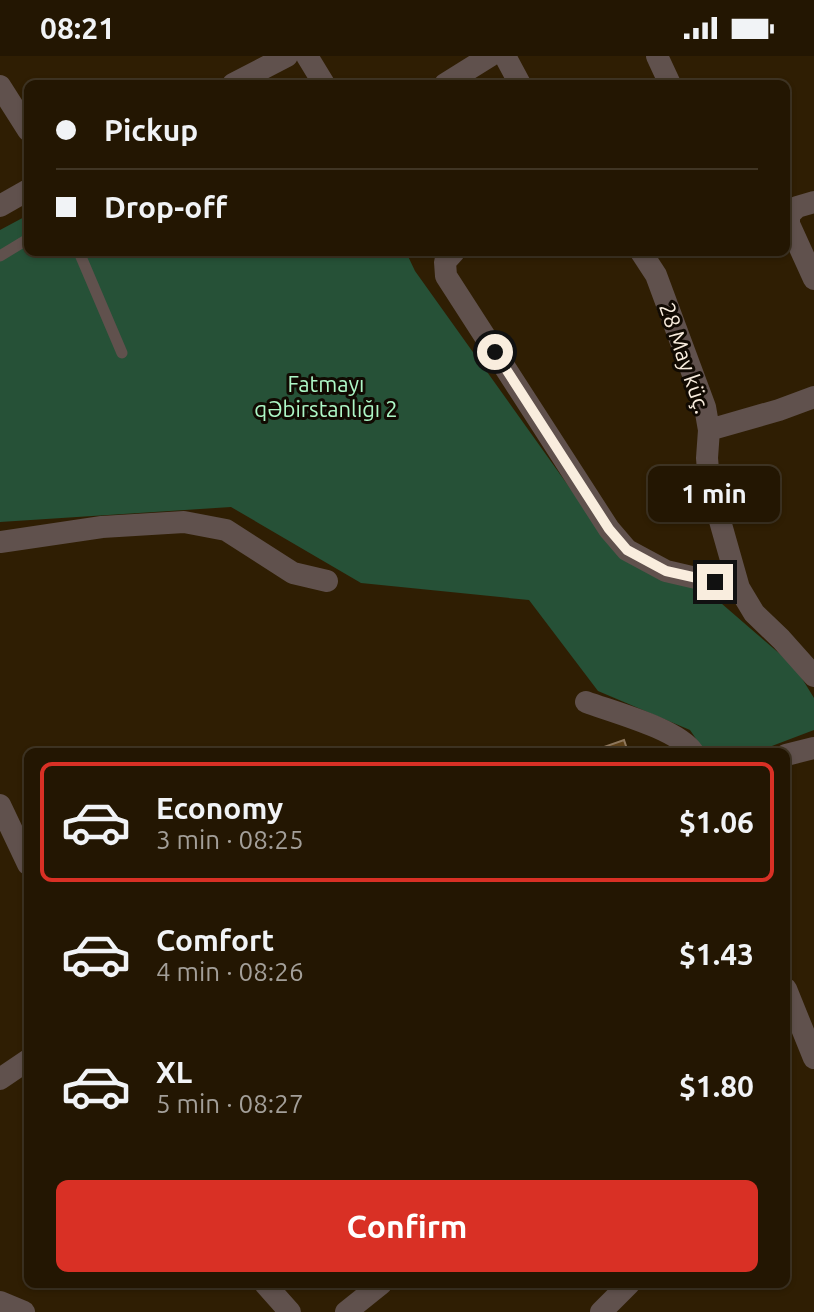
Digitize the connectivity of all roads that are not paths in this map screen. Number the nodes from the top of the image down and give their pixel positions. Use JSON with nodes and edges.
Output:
{"nodes":[{"id":1,"x":287,"y":56,"type":"edge"},
{"id":2,"x":307,"y":56,"type":"edge"},
{"id":3,"x":490,"y":56,"type":"edge"},
{"id":4,"x":505,"y":56,"type":"edge"},
{"id":5,"x":657,"y":56,"type":"edge"},
{"id":6,"x":241,"y":80,"type":"edge"},
{"id":7,"x":322,"y":80,"type":"edge"},
{"id":8,"x":451,"y":80,"type":"edge"},
{"id":9,"x":518,"y":80,"type":"edge"},
{"id":10,"x":668,"y":80,"type":"edge"},
{"id":11,"x":0,"y":86,"type":"edge"},
{"id":12,"x":24,"y":124,"type":"edge"},
{"id":13,"x":24,"y":192,"type":"edge"},
{"id":14,"x":814,"y":202,"type":"edge"},
{"id":15,"x":0,"y":206,"type":"edge"},
{"id":16,"x":790,"y":214,"type":"edge"},
{"id":17,"x":790,"y":226,"type":"edge"},
{"id":18,"x":24,"y":241,"type":"edge"},
{"id":19,"x":0,"y":256,"type":"edge"},
{"id":20,"x":81,"y":256,"type":"edge"},
{"id":21,"x":450,"y":256,"type":"edge"},
{"id":22,"x":644,"y":256,"type":"edge"},
{"id":23,"x":814,"y":279,"type":"edge"},
{"id":24,"x":122,"y":353,"type":"dead end"},
{"id":25,"x":814,"y":397,"type":"edge"},
{"id":26,"x":709,"y":430,"type":"junction"},
{"id":27,"x":0,"y":542,"type":"edge"},
{"id":28,"x":327,"y":581,"type":"dead end"},
{"id":29,"x":739,"y":588,"type":"junction"},
{"id":30,"x":814,"y":676,"type":"edge"},
{"id":31,"x":586,"y":702,"type":"dead end"},
{"id":32,"x":691,"y":748,"type":"edge"},
{"id":33,"x":814,"y":748,"type":"edge"},
{"id":34,"x":790,"y":754,"type":"edge"},
{"id":35,"x":0,"y":805,"type":"edge"},
{"id":36,"x":6,"y":834,"type":"edge"},
{"id":37,"x":24,"y":859,"type":"edge"},
{"id":38,"x":790,"y":999,"type":"edge"},
{"id":39,"x":814,"y":1058,"type":"edge"},
{"id":40,"x":24,"y":1063,"type":"edge"},
{"id":41,"x":0,"y":1079,"type":"edge"},
{"id":42,"x":269,"y":1288,"type":"edge"},
{"id":43,"x":376,"y":1288,"type":"edge"},
{"id":44,"x":625,"y":1288,"type":"edge"},
{"id":45,"x":0,"y":1302,"type":"edge"},
{"id":46,"x":24,"y":1312,"type":"edge"},
{"id":47,"x":290,"y":1312,"type":"edge"},
{"id":48,"x":346,"y":1312,"type":"edge"},
{"id":49,"x":601,"y":1312,"type":"edge"}],
"edges":[{"from":1,"to":6,"type":"street"},
{"from":2,"to":7,"type":"street"},
{"from":3,"to":8,"type":"street"},
{"from":4,"to":9,"type":"street"},
{"from":5,"to":10,"type":"street"},
{"from":11,"to":12,"type":"street"},
{"from":13,"to":15,"type":"street"},
{"from":14,"to":16,"type":"street"},
{"from":17,"to":23,"type":"street"},
{"from":18,"to":19,"type":"lane"},
{"from":20,"to":24,"type":"lane"},
{"from":21,"to":29,"type":"street"},
{"from":22,"to":26,"type":"street","name":"28 May küç."},
{"from":25,"to":26,"type":"street"},
{"from":26,"to":29,"type":"street","name":"28 May küç."},
{"from":27,"to":28,"type":"street"},
{"from":29,"to":30,"type":"street","name":"28 May küç."},
{"from":31,"to":32,"type":"street"},
{"from":33,"to":34,"type":"street"},
{"from":35,"to":36,"type":"street"},
{"from":36,"to":37,"type":"street"},
{"from":38,"to":39,"type":"street"},
{"from":40,"to":41,"type":"street"},
{"from":42,"to":47,"type":"street"},
{"from":43,"to":48,"type":"street"},
{"from":44,"to":49,"type":"street"},
{"from":45,"to":46,"type":"street"}]}
